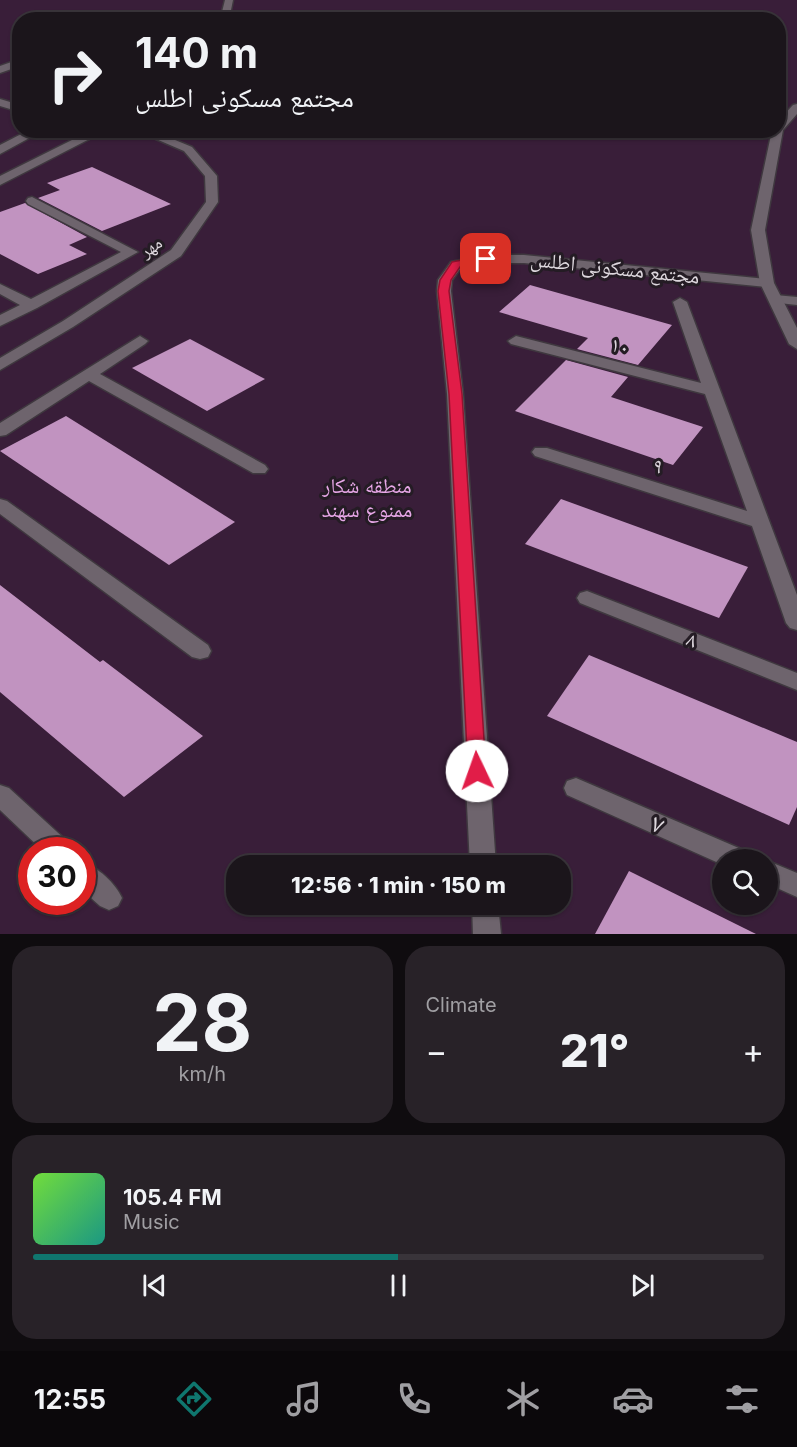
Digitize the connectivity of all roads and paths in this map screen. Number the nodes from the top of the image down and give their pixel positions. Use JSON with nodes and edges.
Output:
{"nodes":[{"id":1,"x":797,"y":107,"type":"edge"},
{"id":2,"x":786,"y":120,"type":"edge"},
{"id":3,"x":23,"y":138,"type":"edge"},
{"id":4,"x":86,"y":138,"type":"edge"},
{"id":5,"x":161,"y":138,"type":"edge"},
{"id":6,"x":776,"y":138,"type":"edge"},
{"id":7,"x":0,"y":150,"type":"edge"},
{"id":8,"x":0,"y":181,"type":"edge"},
{"id":9,"x":32,"y":201,"type":"dead end"},
{"id":10,"x":0,"y":288,"type":"edge"},
{"id":11,"x":771,"y":291,"type":"junction"},
{"id":12,"x":797,"y":300,"type":"edge"},
{"id":13,"x":680,"y":302,"type":"dead end"},
{"id":14,"x":32,"y":305,"type":"junction"},
{"id":15,"x":0,"y":321,"type":"edge"},
{"id":16,"x":140,"y":341,"type":"dead end"},
{"id":17,"x":516,"y":341,"type":"dead end"},
{"id":18,"x":797,"y":344,"type":"edge"},
{"id":19,"x":0,"y":365,"type":"edge"},
{"id":20,"x":88,"y":374,"type":"junction"},
{"id":21,"x":713,"y":391,"type":"junction"},
{"id":22,"x":0,"y":431,"type":"edge"},
{"id":23,"x":541,"y":452,"type":"dead end"},
{"id":24,"x":259,"y":469,"type":"dead end"},
{"id":25,"x":0,"y":505,"type":"edge"},
{"id":26,"x":760,"y":522,"type":"junction"},
{"id":27,"x":587,"y":598,"type":"dead end"},
{"id":28,"x":797,"y":623,"type":"edge"},
{"id":29,"x":200,"y":651,"type":"dead end"},
{"id":30,"x":797,"y":682,"type":"edge"},
{"id":31,"x":576,"y":788,"type":"dead end"},
{"id":32,"x":0,"y":795,"type":"edge"},
{"id":33,"x":45,"y":837,"type":"edge"},
{"id":34,"x":714,"y":849,"type":"edge"},
{"id":35,"x":482,"y":855,"type":"edge"},
{"id":36,"x":778,"y":876,"type":"edge"},
{"id":37,"x":797,"y":885,"type":"edge"},
{"id":38,"x":96,"y":886,"type":"edge"},
{"id":39,"x":109,"y":898,"type":"dead end"},
{"id":40,"x":485,"y":915,"type":"edge"},
{"id":41,"x":486,"y":934,"type":"edge"}],
"edges":[{"from":1,"to":2,"type":"street"},
{"from":3,"to":7,"type":"street"},
{"from":4,"to":8,"type":"street"},
{"from":5,"to":19,"type":"street","name":"مهر"},
{"from":6,"to":11,"type":"street"},
{"from":9,"to":14,"type":"street"},
{"from":10,"to":14,"type":"street"},
{"from":11,"to":12,"type":"street","name":"مجتمع مسکونی اطلس"},
{"from":11,"to":18,"type":"street"},
{"from":11,"to":35,"type":"street","name":"مجتمع مسکونی اطلس"},
{"from":13,"to":21,"type":"street"},
{"from":14,"to":15,"type":"street"},
{"from":16,"to":20,"type":"street"},
{"from":17,"to":21,"type":"street","name":"۱۰"},
{"from":20,"to":22,"type":"street"},
{"from":20,"to":24,"type":"street"},
{"from":21,"to":26,"type":"street"},
{"from":23,"to":26,"type":"street","name":"۹"},
{"from":25,"to":29,"type":"street"},
{"from":26,"to":28,"type":"street"},
{"from":27,"to":30,"type":"street","name":"۸"},
{"from":31,"to":34,"type":"street","name":"۷"},
{"from":32,"to":33,"type":"street"},
{"from":36,"to":37,"type":"street"},
{"from":38,"to":39,"type":"street"},
{"from":40,"to":41,"type":"street"}]}
